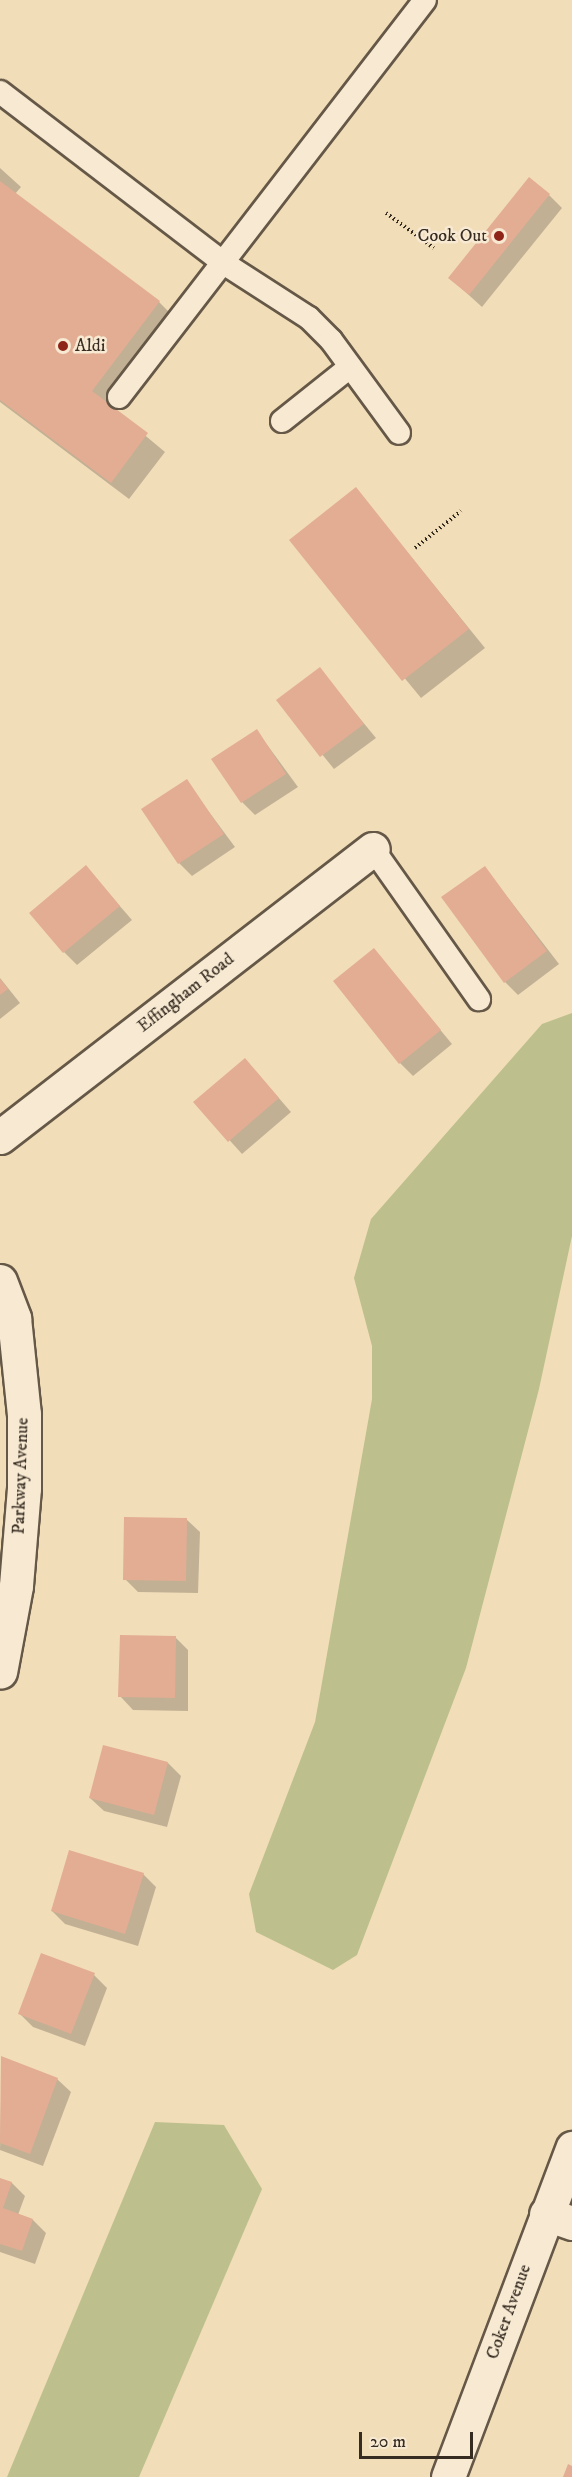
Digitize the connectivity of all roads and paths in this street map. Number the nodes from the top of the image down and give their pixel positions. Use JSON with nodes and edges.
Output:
{"nodes":[{"id":1,"x":425,"y":0,"type":"edge"},
{"id":2,"x":0,"y":93,"type":"edge"},
{"id":3,"x":386,"y":213,"type":"dead end"},
{"id":4,"x":434,"y":248,"type":"dead end"},
{"id":5,"x":222,"y":261,"type":"junction"},
{"id":6,"x":350,"y":367,"type":"junction"},
{"id":7,"x":119,"y":398,"type":"dead end"},
{"id":8,"x":282,"y":421,"type":"dead end"},
{"id":9,"x":399,"y":433,"type":"dead end"},
{"id":10,"x":461,"y":511,"type":"dead end"},
{"id":11,"x":416,"y":548,"type":"dead end"},
{"id":12,"x":373,"y":849,"type":"joint"},
{"id":13,"x":478,"y":999,"type":"dead end"},
{"id":14,"x":0,"y":1137,"type":"edge"},
{"id":15,"x":0,"y":1281,"type":"edge"},
{"id":16,"x":0,"y":1672,"type":"edge"},
{"id":17,"x":572,"y":2148,"type":"edge"},
{"id":18,"x":559,"y":2218,"type":"edge"},
{"id":19,"x":448,"y":2477,"type":"edge"}],
"edges":[{"from":1,"to":5,"type":"lane"},
{"from":2,"to":5,"type":"lane"},
{"from":3,"to":4,"type":"path"},
{"from":5,"to":6,"type":"lane"},
{"from":5,"to":7,"type":"lane"},
{"from":6,"to":8,"type":"lane"},
{"from":6,"to":9,"type":"lane"},
{"from":10,"to":11,"type":"path"},
{"from":12,"to":13,"type":"lane"},
{"from":12,"to":14,"type":"street","name":"Effingham Road"},
{"from":15,"to":16,"type":"street","name":"Parkway Avenue"},
{"from":17,"to":18,"type":"street","name":"Coker Avenue"},
{"from":18,"to":19,"type":"street","name":"Coker Avenue"}]}
